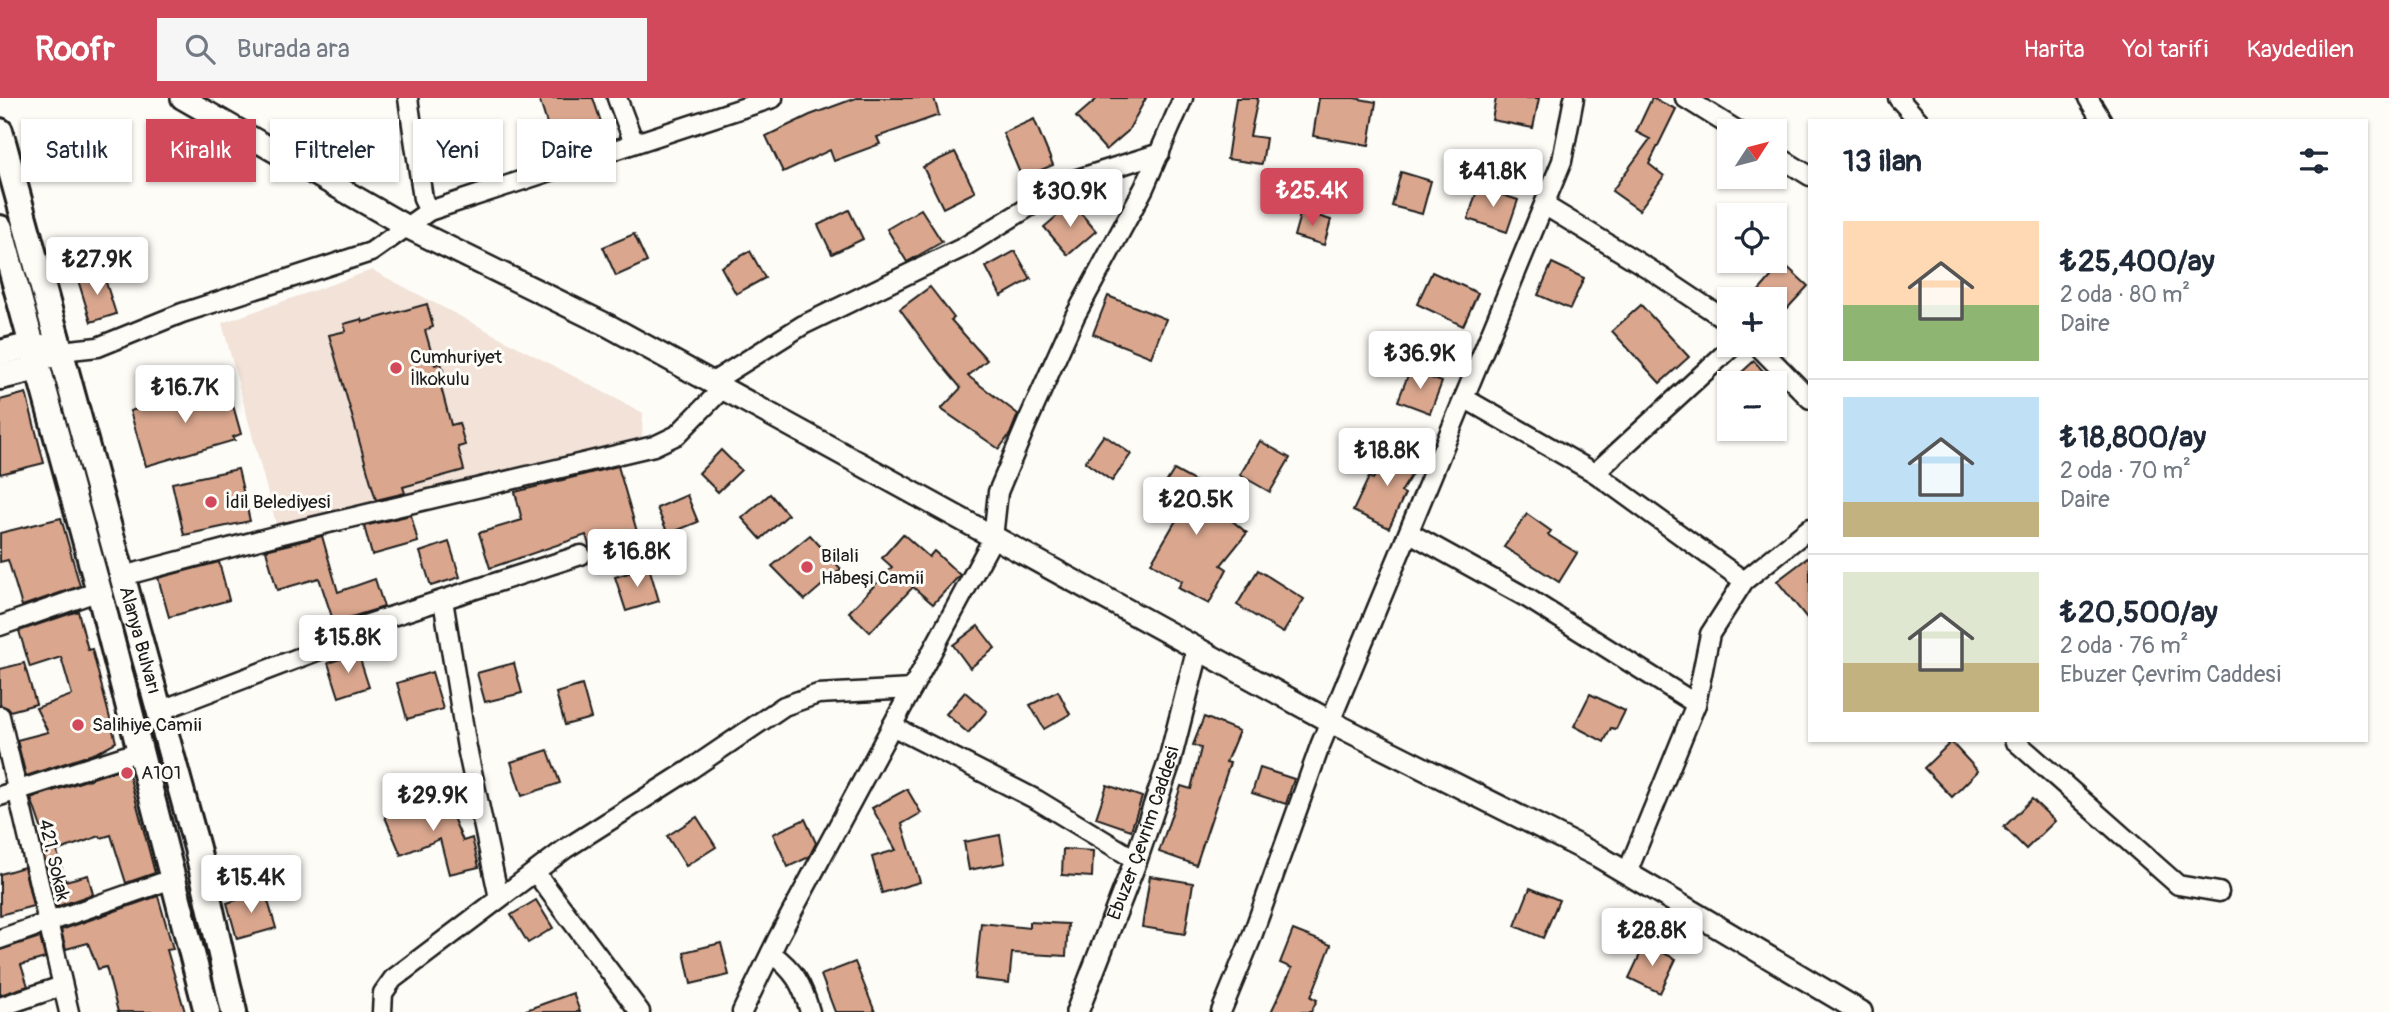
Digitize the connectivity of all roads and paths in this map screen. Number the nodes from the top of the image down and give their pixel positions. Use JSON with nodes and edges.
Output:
{"nodes":[{"id":1,"x":182,"y":98,"type":"edge"},
{"id":2,"x":408,"y":98,"type":"edge"},
{"id":3,"x":617,"y":98,"type":"edge"},
{"id":4,"x":773,"y":98,"type":"edge"},
{"id":5,"x":1183,"y":98,"type":"edge"},
{"id":6,"x":1574,"y":98,"type":"edge"},
{"id":7,"x":1685,"y":98,"type":"edge"},
{"id":8,"x":1898,"y":98,"type":"edge"},
{"id":9,"x":2088,"y":98,"type":"edge"},
{"id":10,"x":1719,"y":119,"type":"edge"},
{"id":11,"x":1917,"y":119,"type":"edge"},
{"id":12,"x":2101,"y":119,"type":"edge"},
{"id":13,"x":0,"y":131,"type":"edge"},
{"id":14,"x":634,"y":142,"type":"junction"},
{"id":15,"x":1160,"y":153,"type":"junction"},
{"id":16,"x":1787,"y":162,"type":"edge"},
{"id":17,"x":1808,"y":175,"type":"edge"},
{"id":18,"x":1544,"y":205,"type":"junction"},
{"id":19,"x":429,"y":212,"type":"junction"},
{"id":20,"x":0,"y":228,"type":"edge"},
{"id":21,"x":409,"y":228,"type":"junction"},
{"id":22,"x":1717,"y":314,"type":"edge"},
{"id":23,"x":61,"y":351,"type":"junction"},
{"id":24,"x":0,"y":353,"type":"edge"},
{"id":25,"x":35,"y":356,"type":"junction"},
{"id":26,"x":1721,"y":357,"type":"edge"},
{"id":27,"x":1769,"y":357,"type":"edge"},
{"id":28,"x":0,"y":377,"type":"edge"},
{"id":29,"x":717,"y":386,"type":"junction"},
{"id":30,"x":1808,"y":397,"type":"edge"},
{"id":31,"x":1464,"y":398,"type":"junction"},
{"id":32,"x":1595,"y":472,"type":"junction"},
{"id":33,"x":1808,"y":530,"type":"edge"},
{"id":34,"x":1410,"y":533,"type":"junction"},
{"id":35,"x":993,"y":538,"type":"junction"},
{"id":36,"x":581,"y":555,"type":"dead end"},
{"id":37,"x":123,"y":576,"type":"junction"},
{"id":38,"x":1744,"y":581,"type":"junction"},
{"id":39,"x":99,"y":591,"type":"junction"},
{"id":40,"x":443,"y":600,"type":"junction"},
{"id":41,"x":0,"y":626,"type":"edge"},
{"id":42,"x":1198,"y":649,"type":"junction"},
{"id":43,"x":912,"y":689,"type":"junction"},
{"id":44,"x":1696,"y":704,"type":"junction"},
{"id":45,"x":159,"y":710,"type":"junction"},
{"id":46,"x":0,"y":716,"type":"edge"},
{"id":47,"x":1331,"y":722,"type":"junction"},
{"id":48,"x":892,"y":726,"type":"junction"},
{"id":49,"x":2016,"y":742,"type":"edge"},
{"id":50,"x":140,"y":751,"type":"junction"},
{"id":51,"x":8,"y":794,"type":"edge"},
{"id":52,"x":1136,"y":860,"type":"junction"},
{"id":53,"x":535,"y":872,"type":"junction"},
{"id":54,"x":1627,"y":873,"type":"junction"},
{"id":55,"x":172,"y":879,"type":"junction"},
{"id":56,"x":2219,"y":892,"type":"dead end"},
{"id":57,"x":499,"y":898,"type":"junction"},
{"id":58,"x":47,"y":924,"type":"junction"},
{"id":59,"x":0,"y":939,"type":"edge"},
{"id":60,"x":771,"y":953,"type":"junction"},
{"id":61,"x":62,"y":986,"type":"junction"},
{"id":62,"x":0,"y":1007,"type":"edge"},
{"id":63,"x":69,"y":1012,"type":"edge"},
{"id":64,"x":207,"y":1012,"type":"edge"},
{"id":65,"x":234,"y":1012,"type":"edge"},
{"id":66,"x":382,"y":1012,"type":"edge"},
{"id":67,"x":640,"y":1012,"type":"edge"},
{"id":68,"x":742,"y":1012,"type":"edge"},
{"id":69,"x":810,"y":1012,"type":"edge"},
{"id":70,"x":1077,"y":1012,"type":"edge"},
{"id":71,"x":1221,"y":1012,"type":"edge"},
{"id":72,"x":1861,"y":1012,"type":"edge"}],
"edges":[{"from":1,"to":21,"type":"street"},
{"from":2,"to":19,"type":"street"},
{"from":3,"to":14,"type":"street"},
{"from":4,"to":14,"type":"street"},
{"from":5,"to":15,"type":"street"},
{"from":6,"to":18,"type":"street"},
{"from":7,"to":10,"type":"street"},
{"from":8,"to":11,"type":"street"},
{"from":9,"to":12,"type":"street"},
{"from":13,"to":23,"type":"main road","name":"Alanya Bulvarı"},
{"from":14,"to":19,"type":"street"},
{"from":15,"to":29,"type":"street"},
{"from":15,"to":35,"type":"street"},
{"from":16,"to":17,"type":"street"},
{"from":18,"to":22,"type":"street"},
{"from":18,"to":31,"type":"street"},
{"from":19,"to":21,"type":"street"},
{"from":20,"to":25,"type":"main road","name":"Alanya Bulvarı"},
{"from":21,"to":23,"type":"street"},
{"from":21,"to":29,"type":"street"},
{"from":23,"to":25,"type":"main road"},
{"from":23,"to":37,"type":"main road","name":"Alanya Bulvarı"},
{"from":24,"to":25,"type":"main road"},
{"from":25,"to":28,"type":"main road"},
{"from":25,"to":39,"type":"main road","name":"Alanya Bulvarı"},
{"from":26,"to":32,"type":"street"},
{"from":27,"to":30,"type":"street"},
{"from":29,"to":35,"type":"street"},
{"from":29,"to":37,"type":"street"},
{"from":31,"to":32,"type":"street"},
{"from":31,"to":34,"type":"street"},
{"from":32,"to":38,"type":"street"},
{"from":33,"to":38,"type":"street"},
{"from":34,"to":44,"type":"street"},
{"from":34,"to":47,"type":"street"},
{"from":35,"to":42,"type":"street"},
{"from":35,"to":43,"type":"street"},
{"from":36,"to":40,"type":"street"},
{"from":37,"to":45,"type":"main road","name":"Alanya Bulvarı"},
{"from":38,"to":44,"type":"street"},
{"from":39,"to":41,"type":"street"},
{"from":39,"to":50,"type":"main road","name":"Alanya Bulvarı"},
{"from":40,"to":45,"type":"street"},
{"from":40,"to":57,"type":"street"},
{"from":42,"to":47,"type":"street"},
{"from":42,"to":52,"type":"street","name":"Ebuzer Çevrim Caddesi"},
{"from":43,"to":48,"type":"street"},
{"from":43,"to":53,"type":"street"},
{"from":44,"to":54,"type":"street"},
{"from":45,"to":65,"type":"main road","name":"Alanya Bulvarı"},
{"from":46,"to":51,"type":"street","name":"421. Sokak"},
{"from":47,"to":54,"type":"street"},
{"from":47,"to":71,"type":"street"},
{"from":48,"to":52,"type":"street"},
{"from":48,"to":60,"type":"street"},
{"from":49,"to":56,"type":"street"},
{"from":50,"to":51,"type":"street"},
{"from":50,"to":55,"type":"main road","name":"Alanya Bulvarı"},
{"from":51,"to":58,"type":"street","name":"421. Sokak"},
{"from":52,"to":70,"type":"street","name":"Ebuzer Çevrim Caddesi"},
{"from":53,"to":57,"type":"street"},
{"from":53,"to":67,"type":"street"},
{"from":54,"to":72,"type":"street"},
{"from":55,"to":58,"type":"street"},
{"from":55,"to":64,"type":"main road","name":"Alanya Bulvarı"},
{"from":57,"to":66,"type":"street"},
{"from":58,"to":59,"type":"street"},
{"from":58,"to":61,"type":"street","name":"421. Sokak"},
{"from":60,"to":68,"type":"street"},
{"from":60,"to":69,"type":"street"},
{"from":61,"to":62,"type":"street"},
{"from":61,"to":63,"type":"street","name":"421. Sokak"}]}
